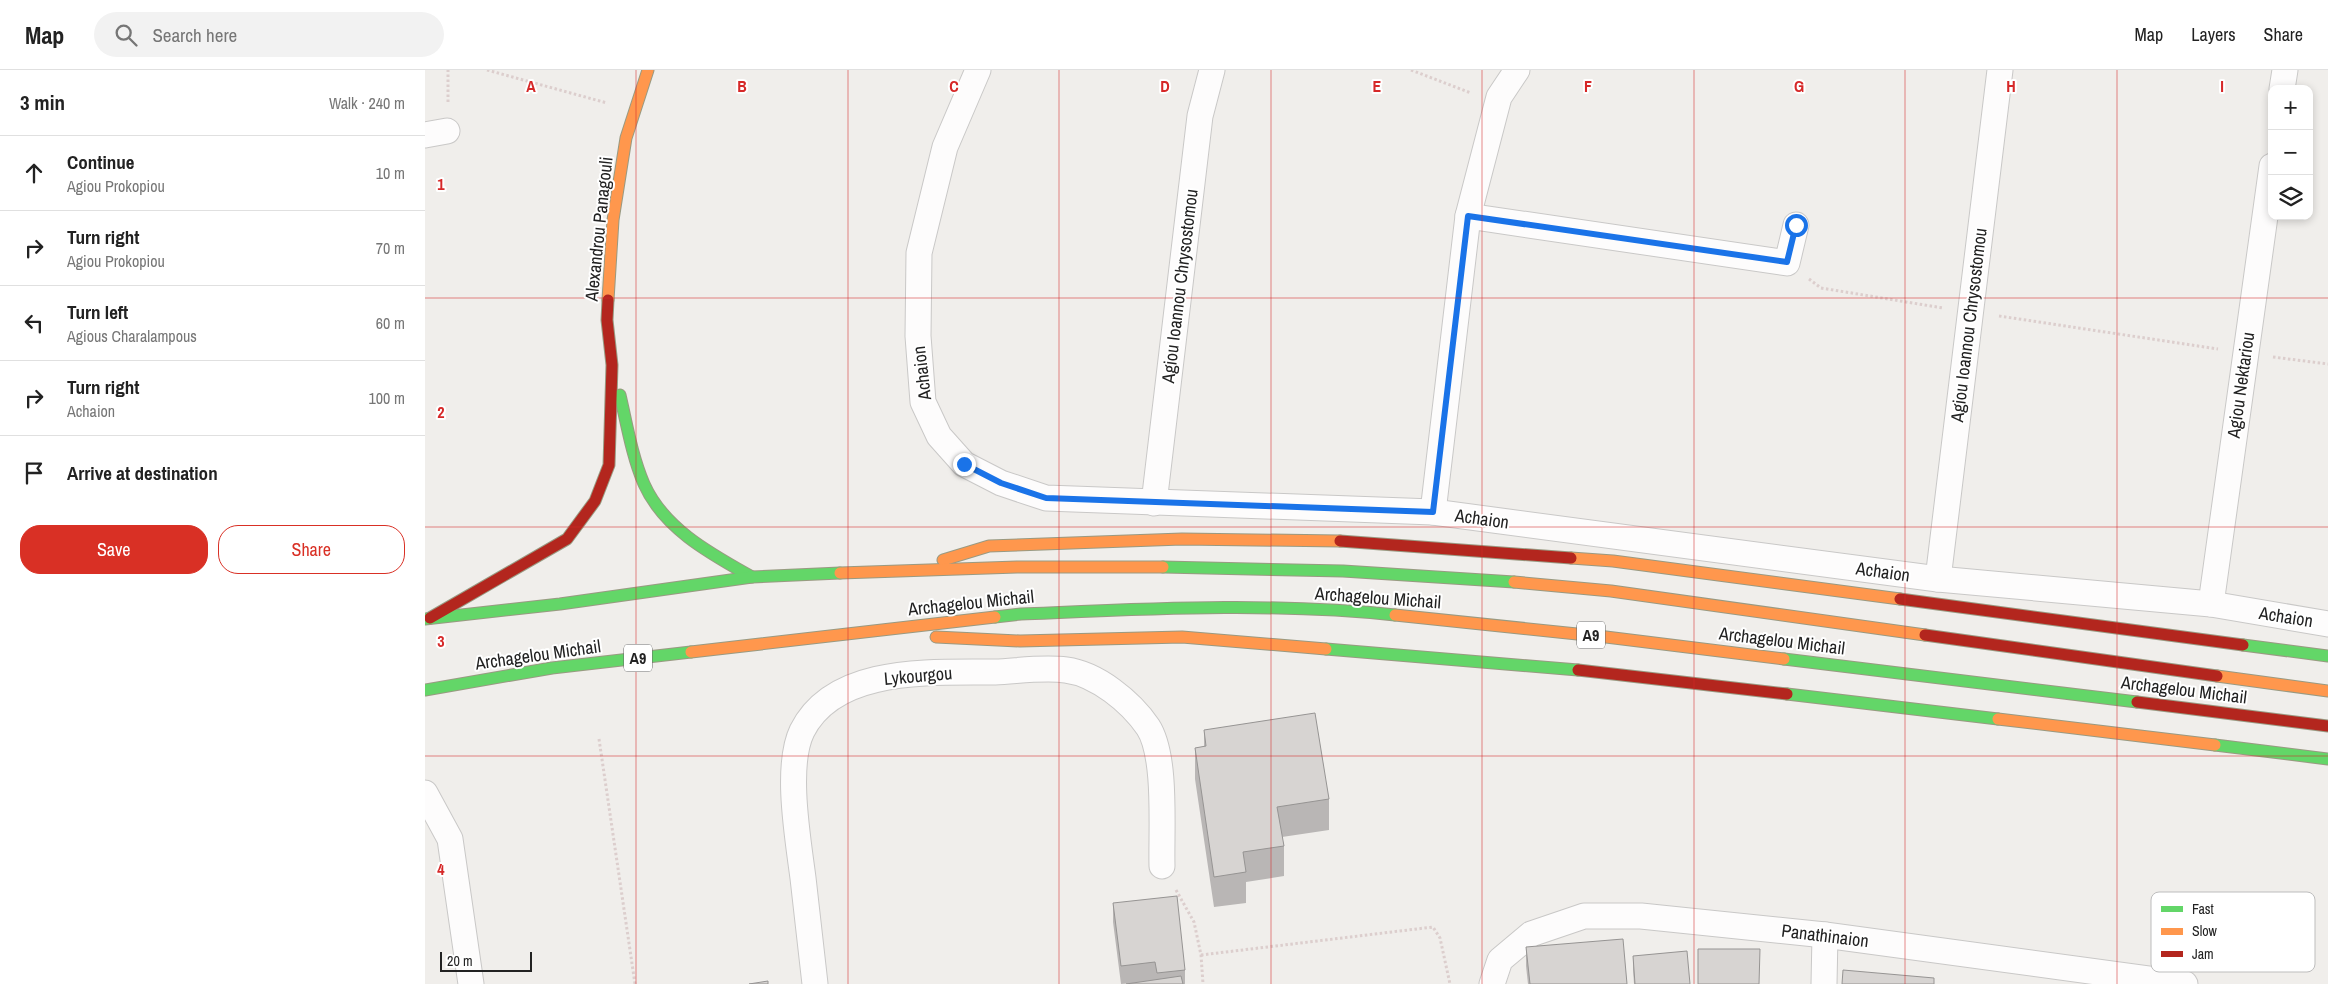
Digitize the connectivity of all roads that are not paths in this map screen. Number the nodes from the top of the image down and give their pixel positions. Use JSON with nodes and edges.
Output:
{"nodes":[{"id":1,"x":648,"y":70,"type":"edge"},
{"id":2,"x":978,"y":70,"type":"edge"},
{"id":3,"x":1212,"y":70,"type":"edge"},
{"id":4,"x":1517,"y":70,"type":"edge"},
{"id":5,"x":2000,"y":70,"type":"edge"},
{"id":6,"x":2285,"y":70,"type":"edge"},
{"id":7,"x":2283,"y":85,"type":"edge"},
{"id":8,"x":2271,"y":175,"type":"edge"},
{"id":9,"x":1468,"y":216,"type":"junction"},
{"id":10,"x":1796,"y":225,"type":"dead end"},
{"id":11,"x":612,"y":365,"type":"junction"},
{"id":12,"x":1154,"y":503,"type":"junction"},
{"id":13,"x":1433,"y":512,"type":"junction"},
{"id":14,"x":913,"y":569,"type":"junction"},
{"id":15,"x":752,"y":577,"type":"junction"},
{"id":16,"x":1938,"y":579,"type":"junction"},
{"id":17,"x":2211,"y":604,"type":"junction"},
{"id":18,"x":427,"y":618,"type":"edge"},
{"id":19,"x":2328,"y":624,"type":"edge"},
{"id":20,"x":851,"y":633,"type":"junction"},
{"id":21,"x":2328,"y":656,"type":"edge"},
{"id":22,"x":425,"y":690,"type":"edge"},
{"id":23,"x":2328,"y":692,"type":"edge"},
{"id":24,"x":2328,"y":726,"type":"edge"},
{"id":25,"x":2328,"y":759,"type":"edge"},
{"id":26,"x":425,"y":793,"type":"edge"},
{"id":27,"x":1162,"y":866,"type":"road end"},
{"id":28,"x":1825,"y":936,"type":"junction"},
{"id":29,"x":2131,"y":980,"type":"edge"},
{"id":30,"x":471,"y":984,"type":"edge"},
{"id":31,"x":815,"y":984,"type":"edge"},
{"id":32,"x":1492,"y":984,"type":"edge"},
{"id":33,"x":1824,"y":984,"type":"edge"},
{"id":34,"x":2185,"y":984,"type":"edge"}],
"edges":[{"from":1,"to":11,"type":"main road","name":"Alexandrou Panagouli"},
{"from":2,"to":12,"type":"street","name":"Achaion"},
{"from":3,"to":12,"type":"street","name":"Agiou Ioannou Chrysostomou"},
{"from":4,"to":9,"type":"street"},
{"from":5,"to":16,"type":"street","name":"Agiou Ioannou Chrysostomou"},
{"from":6,"to":7,"type":"street"},
{"from":8,"to":17,"type":"street","name":"Agiou Nektariou"},
{"from":9,"to":10,"type":"street"},
{"from":9,"to":13,"type":"street"},
{"from":11,"to":15,"type":"main road","name":"Alexandrou Panagouli"},
{"from":11,"to":18,"type":"main road","name":"Alexandrou Panagouli"},
{"from":12,"to":13,"type":"street","name":"Achaion"},
{"from":13,"to":16,"type":"street","name":"Achaion"},
{"from":14,"to":15,"type":"main road","name":"Archagelou Michail"},
{"from":14,"to":21,"type":"main road"},
{"from":14,"to":23,"type":"main road","name":"Archagelou Michail"},
{"from":15,"to":18,"type":"main road","name":"Archagelou Michail"},
{"from":16,"to":17,"type":"street","name":"Achaion"},
{"from":17,"to":19,"type":"street","name":"Achaion"},
{"from":20,"to":22,"type":"main road","name":"Archagelou Michail","number":"A9"},
{"from":20,"to":24,"type":"main road","name":"Archagelou Michail","number":"A9"},
{"from":20,"to":25,"type":"main road"},
{"from":26,"to":30,"type":"street"},
{"from":27,"to":31,"type":"street","name":"Lykourgou"},
{"from":28,"to":29,"type":"street","name":"Panathinaion"},
{"from":28,"to":32,"type":"street","name":"Panathinaion"},
{"from":28,"to":33,"type":"street"},
{"from":29,"to":34,"type":"street","name":"Panathinaion"}]}
